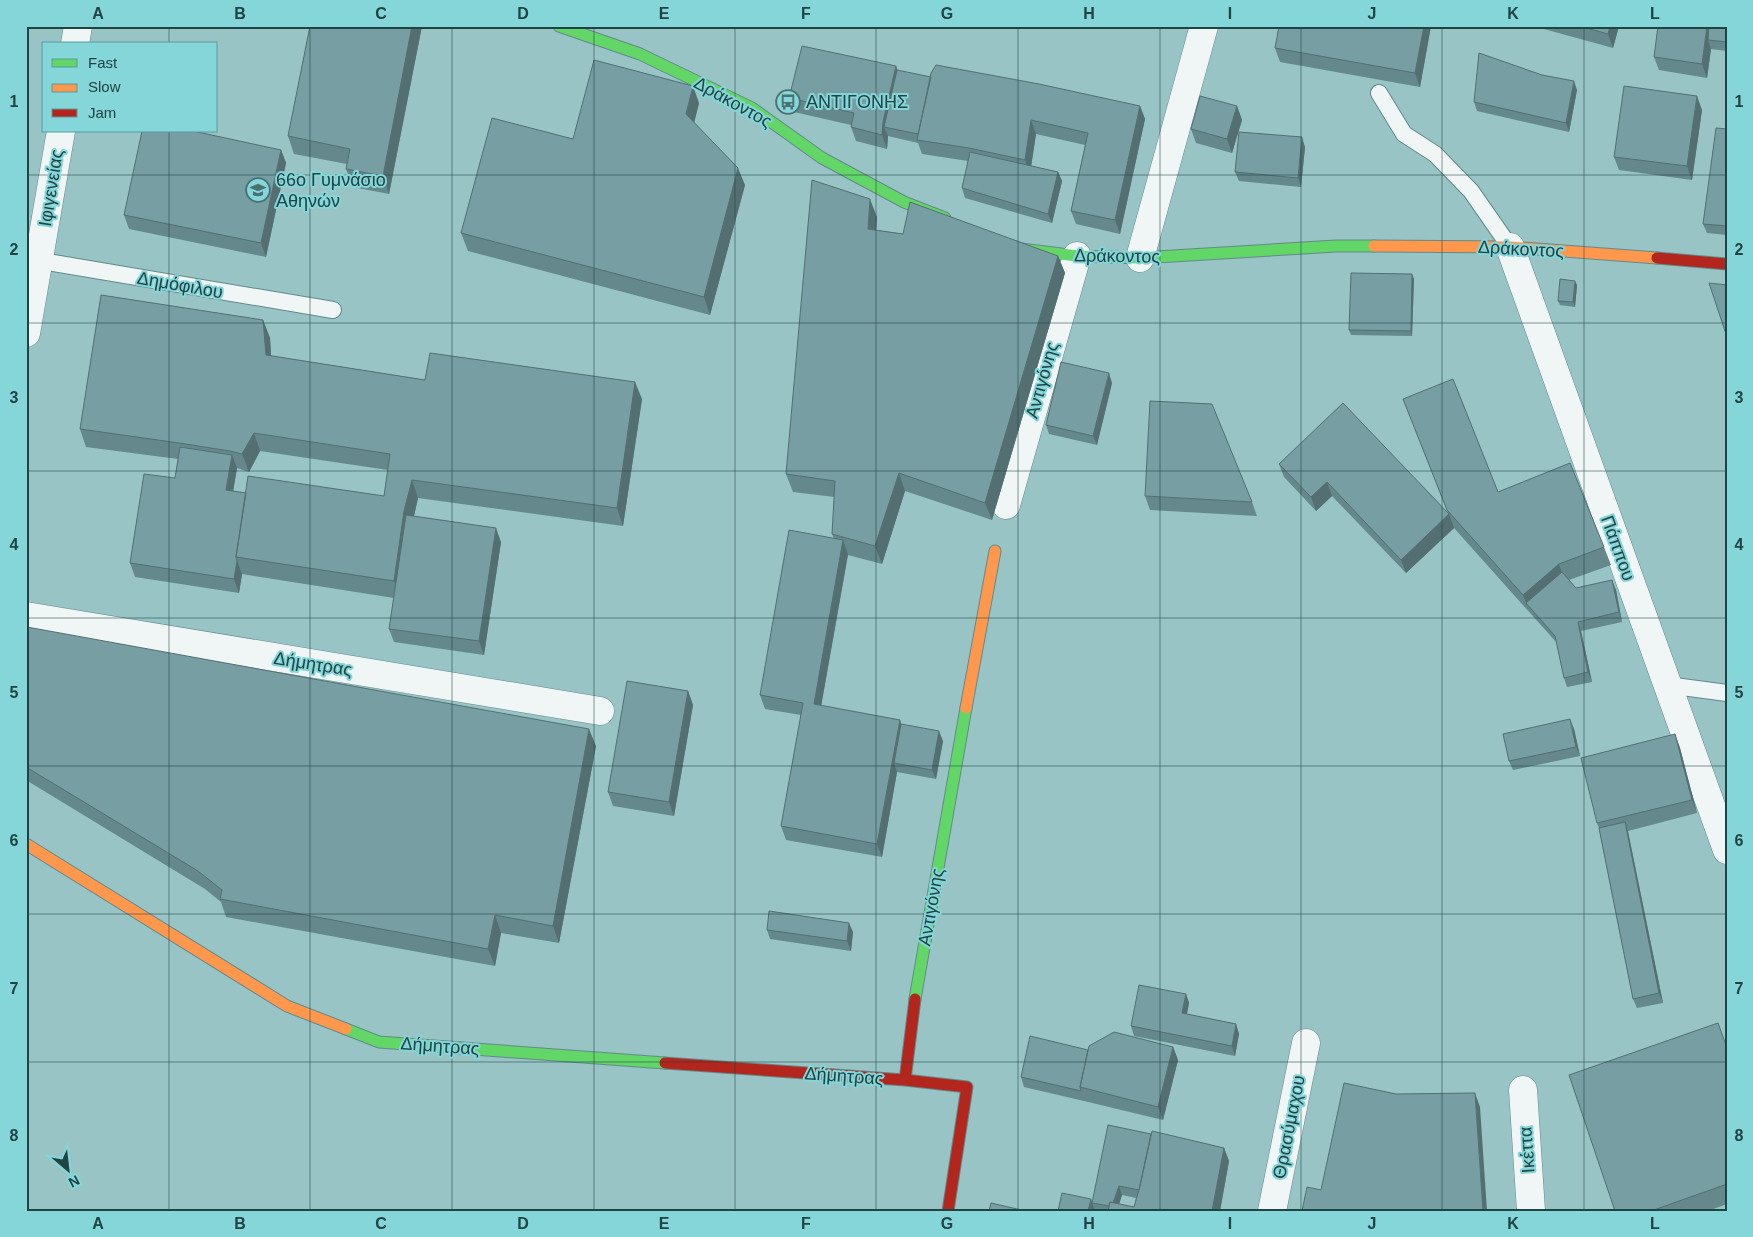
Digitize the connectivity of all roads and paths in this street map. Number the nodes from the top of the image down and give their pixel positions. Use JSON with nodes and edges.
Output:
{"nodes":[{"id":1,"x":78,"y":26,"type":"edge"},
{"id":2,"x":559,"y":26,"type":"edge"},
{"id":3,"x":1204,"y":26,"type":"edge"},
{"id":4,"x":75,"y":42,"type":"edge"},
{"id":5,"x":1379,"y":93,"type":"dead end"},
{"id":6,"x":60,"y":132,"type":"edge"},
{"id":7,"x":958,"y":223,"type":"edge"},
{"id":8,"x":1003,"y":242,"type":"edge"},
{"id":9,"x":1510,"y":247,"type":"junction"},
{"id":10,"x":1077,"y":256,"type":"junction"},
{"id":11,"x":1140,"y":258,"type":"junction"},
{"id":12,"x":33,"y":260,"type":"edge"},
{"id":13,"x":1727,"y":264,"type":"edge"},
{"id":14,"x":333,"y":310,"type":"dead end"},
{"id":15,"x":26,"y":333,"type":"edge"},
{"id":16,"x":1006,"y":505,"type":"dead end"},
{"id":17,"x":995,"y":550,"type":"dead end"},
{"id":18,"x":26,"y":616,"type":"edge"},
{"id":19,"x":1667,"y":685,"type":"junction"},
{"id":20,"x":1727,"y":693,"type":"edge"},
{"id":21,"x":600,"y":712,"type":"dead end"},
{"id":22,"x":26,"y":844,"type":"edge"},
{"id":23,"x":1727,"y":850,"type":"edge"},
{"id":24,"x":1306,"y":1043,"type":"dead end"},
{"id":25,"x":905,"y":1080,"type":"junction"},
{"id":26,"x":1524,"y":1090,"type":"dead end"},
{"id":27,"x":948,"y":1211,"type":"edge"},
{"id":28,"x":1272,"y":1211,"type":"edge"},
{"id":29,"x":1531,"y":1211,"type":"edge"}],
"edges":[{"from":1,"to":4,"type":"street"},
{"from":2,"to":7,"type":"street","name":"Δράκοντος"},
{"from":3,"to":11,"type":"street"},
{"from":5,"to":9,"type":"lane"},
{"from":6,"to":12,"type":"street","name":"Ιφιγενείας"},
{"from":8,"to":10,"type":"street","name":"Δράκοντος"},
{"from":9,"to":11,"type":"street","name":"Δράκοντος"},
{"from":9,"to":13,"type":"street","name":"Δράκοντος"},
{"from":9,"to":19,"type":"street","name":"Πάππου"},
{"from":10,"to":11,"type":"street","name":"Δράκοντος"},
{"from":10,"to":16,"type":"street","name":"Αντιγόνης"},
{"from":12,"to":14,"type":"lane","name":"Δημόφιλου"},
{"from":12,"to":15,"type":"street","name":"Ιφιγενείας"},
{"from":17,"to":25,"type":"street","name":"Αντιγόνης"},
{"from":18,"to":21,"type":"street","name":"Δήμητρας"},
{"from":19,"to":20,"type":"lane"},
{"from":19,"to":23,"type":"street","name":"Πάππου"},
{"from":22,"to":25,"type":"street","name":"Δήμητρας"},
{"from":24,"to":28,"type":"street","name":"Θρασύμαχου"},
{"from":25,"to":27,"type":"street"},
{"from":26,"to":29,"type":"street","name":"Ικέττα"}]}
